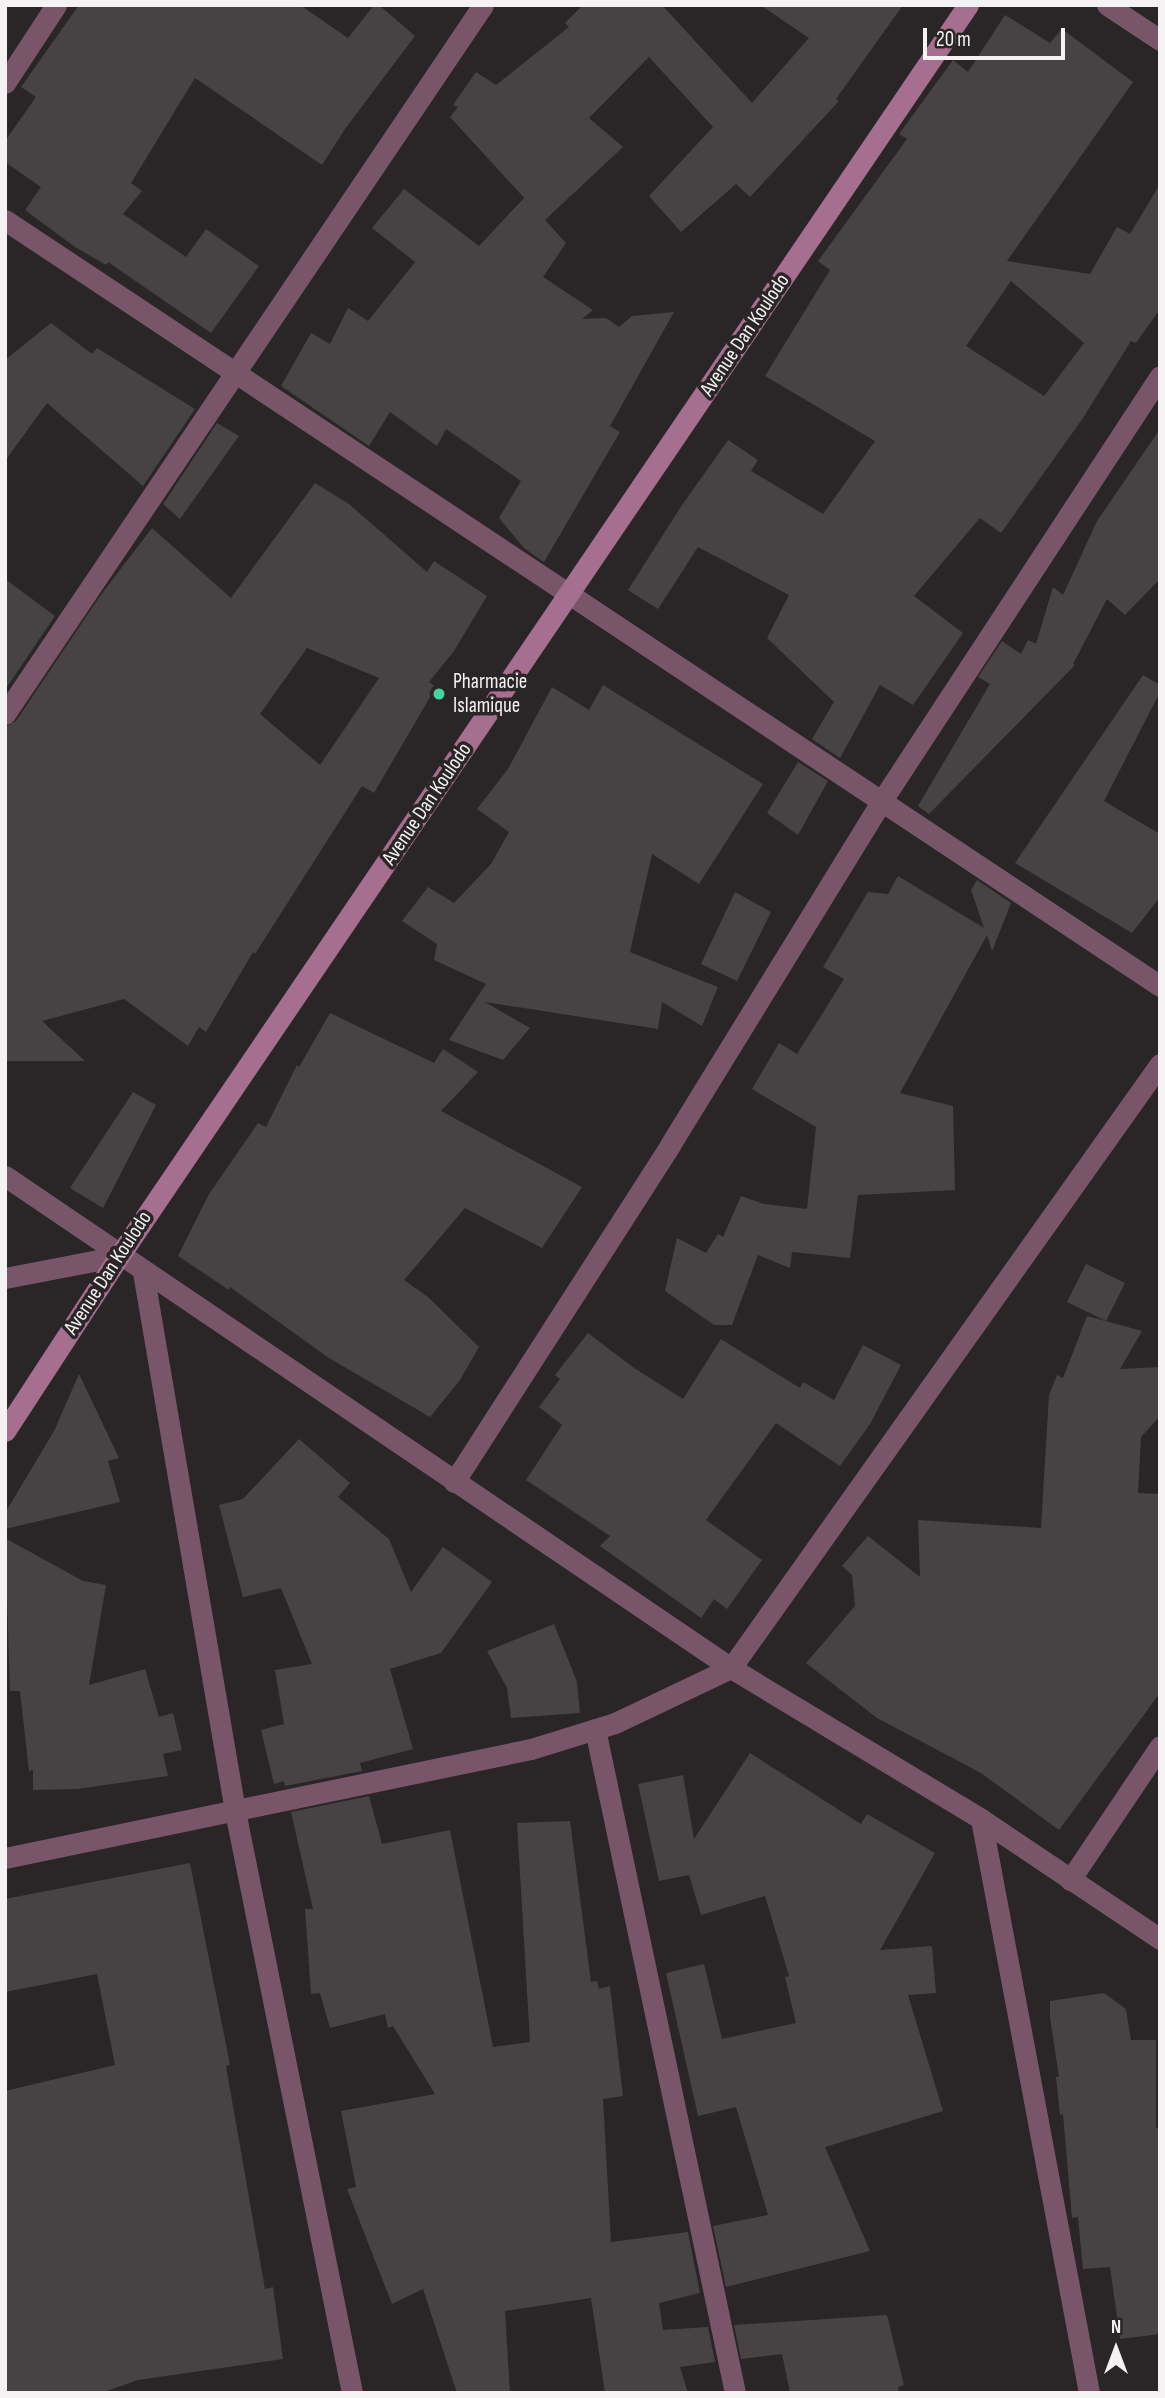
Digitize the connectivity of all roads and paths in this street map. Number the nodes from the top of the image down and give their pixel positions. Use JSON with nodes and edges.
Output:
{"nodes":[{"id":1,"x":56,"y":5,"type":"edge"},
{"id":2,"x":483,"y":5,"type":"edge"},
{"id":3,"x":968,"y":5,"type":"edge"},
{"id":4,"x":1107,"y":5,"type":"edge"},
{"id":5,"x":1160,"y":40,"type":"edge"},
{"id":6,"x":5,"y":83,"type":"edge"},
{"id":7,"x":5,"y":220,"type":"edge"},
{"id":8,"x":234,"y":372,"type":"junction"},
{"id":9,"x":1160,"y":376,"type":"edge"},
{"id":10,"x":570,"y":594,"type":"junction"},
{"id":11,"x":5,"y":714,"type":"edge"},
{"id":12,"x":881,"y":802,"type":"junction"},
{"id":13,"x":1160,"y":986,"type":"edge"},
{"id":14,"x":1160,"y":1064,"type":"edge"},
{"id":15,"x":5,"y":1176,"type":"edge"},
{"id":16,"x":119,"y":1256,"type":"junction"},
{"id":17,"x":143,"y":1272,"type":"junction"},
{"id":18,"x":5,"y":1278,"type":"edge"},
{"id":19,"x":5,"y":1431,"type":"edge"},
{"id":20,"x":454,"y":1482,"type":"junction"},
{"id":21,"x":730,"y":1668,"type":"junction"},
{"id":22,"x":595,"y":1729,"type":"junction"},
{"id":23,"x":1160,"y":1746,"type":"edge"},
{"id":24,"x":235,"y":1811,"type":"junction"},
{"id":25,"x":981,"y":1819,"type":"junction"},
{"id":26,"x":5,"y":1858,"type":"edge"},
{"id":27,"x":1070,"y":1880,"type":"junction"},
{"id":28,"x":1160,"y":1939,"type":"edge"},
{"id":29,"x":352,"y":2393,"type":"edge"},
{"id":30,"x":735,"y":2393,"type":"edge"},
{"id":31,"x":1088,"y":2393,"type":"edge"}],
"edges":[{"from":1,"to":6,"type":"street"},
{"from":2,"to":8,"type":"street"},
{"from":3,"to":10,"type":"street","name":"Avenue Dan Koulodo"},
{"from":4,"to":5,"type":"street"},
{"from":7,"to":8,"type":"street"},
{"from":8,"to":10,"type":"street"},
{"from":8,"to":11,"type":"street"},
{"from":9,"to":12,"type":"street"},
{"from":10,"to":12,"type":"street"},
{"from":10,"to":16,"type":"street","name":"Avenue Dan Koulodo"},
{"from":12,"to":13,"type":"street"},
{"from":12,"to":20,"type":"street"},
{"from":14,"to":21,"type":"street"},
{"from":15,"to":16,"type":"street"},
{"from":16,"to":17,"type":"street"},
{"from":16,"to":18,"type":"street"},
{"from":16,"to":19,"type":"street","name":"Avenue Dan Koulodo"},
{"from":17,"to":20,"type":"street"},
{"from":17,"to":24,"type":"street"},
{"from":20,"to":21,"type":"street"},
{"from":21,"to":22,"type":"street"},
{"from":21,"to":25,"type":"street"},
{"from":22,"to":24,"type":"street"},
{"from":22,"to":30,"type":"street"},
{"from":23,"to":27,"type":"street"},
{"from":24,"to":26,"type":"street"},
{"from":24,"to":29,"type":"street"},
{"from":25,"to":27,"type":"street"},
{"from":25,"to":31,"type":"street"},
{"from":27,"to":28,"type":"street"}]}
